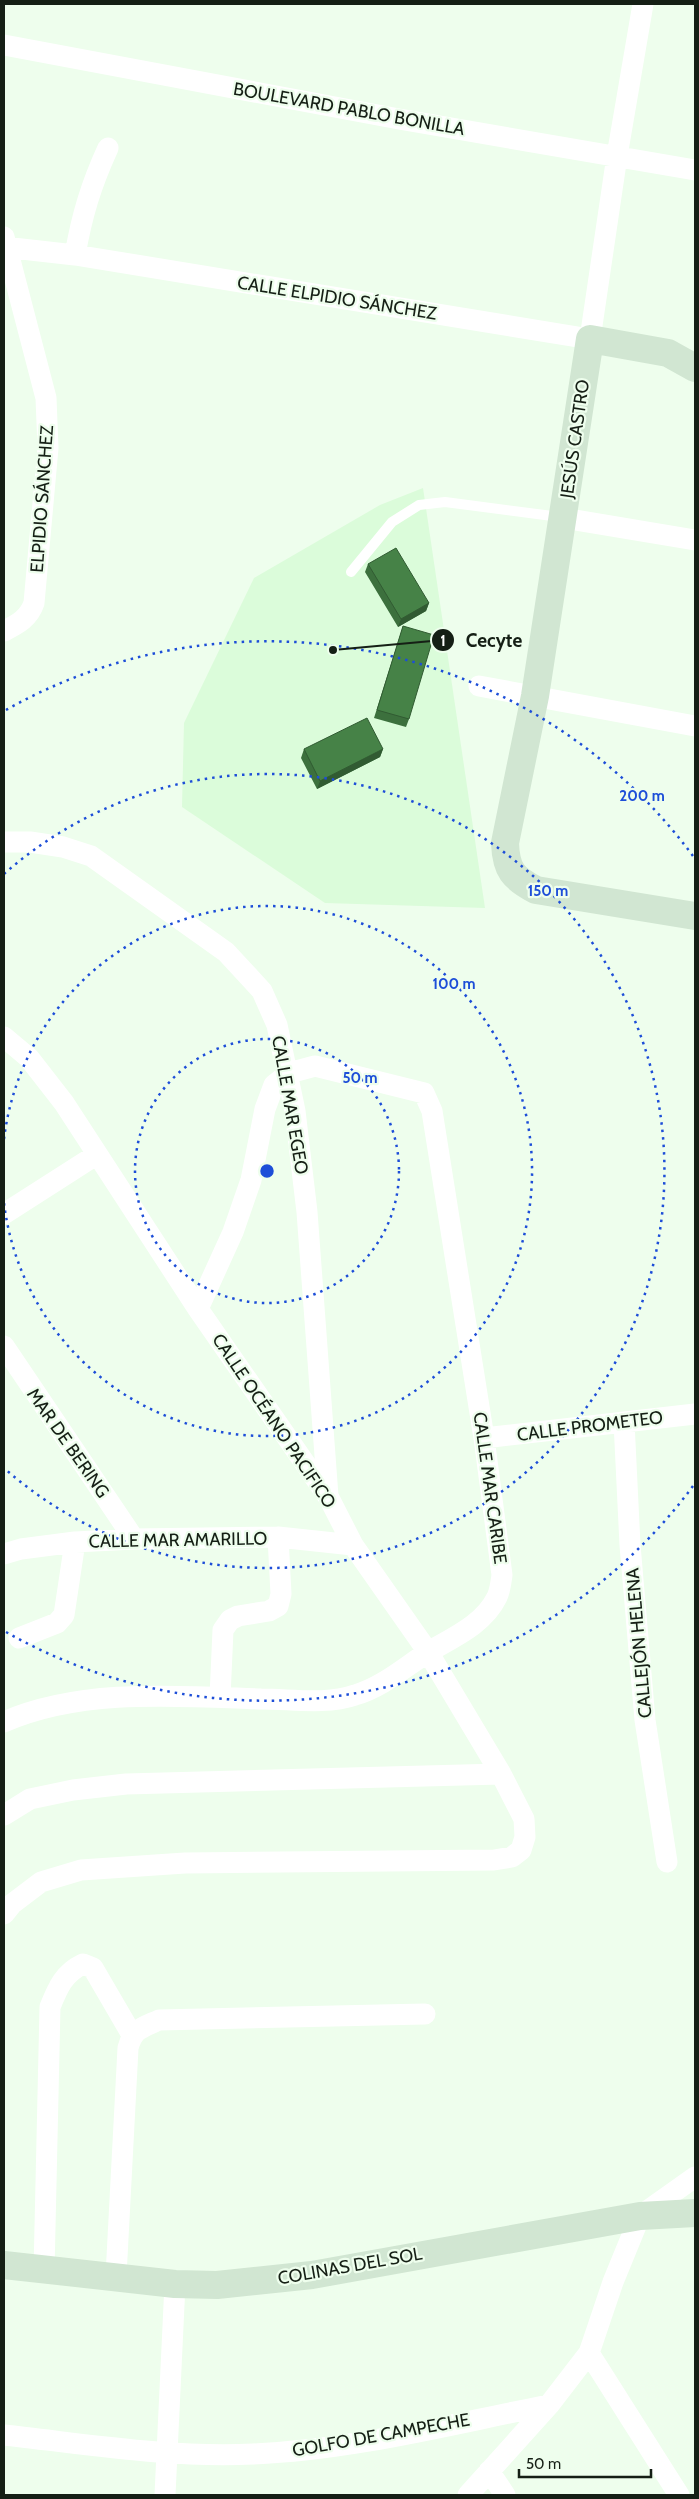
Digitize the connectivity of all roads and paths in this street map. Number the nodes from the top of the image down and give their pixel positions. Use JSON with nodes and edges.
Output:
{"nodes":[{"id":1,"x":643,"y":4,"type":"edge"},
{"id":2,"x":4,"y":45,"type":"edge"},
{"id":3,"x":108,"y":148,"type":"dead end"},
{"id":4,"x":617,"y":156,"type":"junction"},
{"id":5,"x":695,"y":170,"type":"edge"},
{"id":6,"x":4,"y":243,"type":"edge"},
{"id":7,"x":74,"y":255,"type":"junction"},
{"id":8,"x":590,"y":338,"type":"junction"},
{"id":9,"x":695,"y":351,"type":"edge"},
{"id":10,"x":668,"y":353,"type":"junction"},
{"id":11,"x":695,"y":368,"type":"edge"},
{"id":12,"x":564,"y":518,"type":"junction"},
{"id":13,"x":695,"y":540,"type":"edge"},
{"id":14,"x":351,"y":572,"type":"dead end"},
{"id":15,"x":4,"y":631,"type":"edge"},
{"id":16,"x":478,"y":686,"type":"dead end"},
{"id":17,"x":535,"y":696,"type":"junction"},
{"id":18,"x":695,"y":726,"type":"edge"},
{"id":19,"x":4,"y":842,"type":"edge"},
{"id":20,"x":695,"y":916,"type":"edge"},
{"id":21,"x":4,"y":1036,"type":"edge"},
{"id":22,"x":289,"y":1073,"type":"junction"},
{"id":23,"x":96,"y":1155,"type":"junction"},
{"id":24,"x":4,"y":1214,"type":"edge"},
{"id":25,"x":198,"y":1309,"type":"junction"},
{"id":26,"x":4,"y":1346,"type":"edge"},
{"id":27,"x":695,"y":1414,"type":"edge"},
{"id":28,"x":624,"y":1422,"type":"junction"},
{"id":29,"x":484,"y":1438,"type":"junction"},
{"id":30,"x":329,"y":1498,"type":"junction"},
{"id":31,"x":278,"y":1537,"type":"junction"},
{"id":32,"x":134,"y":1539,"type":"junction"},
{"id":33,"x":75,"y":1542,"type":"junction"},
{"id":34,"x":354,"y":1545,"type":"junction"},
{"id":35,"x":4,"y":1554,"type":"edge"},
{"id":36,"x":19,"y":1638,"type":"dead end"},
{"id":37,"x":428,"y":1652,"type":"junction"},
{"id":38,"x":220,"y":1698,"type":"junction"},
{"id":39,"x":4,"y":1722,"type":"edge"},
{"id":40,"x":501,"y":1774,"type":"junction"},
{"id":41,"x":4,"y":1814,"type":"edge"},
{"id":42,"x":667,"y":1862,"type":"dead end"},
{"id":43,"x":4,"y":1914,"type":"edge"},
{"id":44,"x":426,"y":2014,"type":"dead end"},
{"id":45,"x":132,"y":2036,"type":"junction"},
{"id":46,"x":695,"y":2177,"type":"edge"},
{"id":47,"x":695,"y":2214,"type":"edge"},
{"id":48,"x":640,"y":2216,"type":"junction"},
{"id":49,"x":4,"y":2265,"type":"edge"},
{"id":50,"x":44,"y":2271,"type":"junction"},
{"id":51,"x":116,"y":2276,"type":"junction"},
{"id":52,"x":175,"y":2284,"type":"junction"},
{"id":53,"x":589,"y":2354,"type":"junction"},
{"id":54,"x":548,"y":2405,"type":"junction"},
{"id":55,"x":4,"y":2435,"type":"edge"},
{"id":56,"x":167,"y":2452,"type":"junction"},
{"id":57,"x":489,"y":2471,"type":"junction"},
{"id":58,"x":165,"y":2495,"type":"edge"},
{"id":59,"x":468,"y":2495,"type":"edge"},
{"id":60,"x":505,"y":2495,"type":"edge"},
{"id":61,"x":679,"y":2495,"type":"edge"}],
"edges":[{"from":1,"to":4,"type":"street","name":"JESÚS CASTRO"},
{"from":2,"to":4,"type":"street","name":"BOULEVARD PABLO BONILLA"},
{"from":3,"to":7,"type":"street"},
{"from":4,"to":5,"type":"street","name":"BOULEVARD PABLO BONILLA"},
{"from":4,"to":8,"type":"street","name":"JESÚS CASTRO"},
{"from":6,"to":7,"type":"street","name":"CALLE ELPIDIO SÁNCHEZ"},
{"from":6,"to":15,"type":"street","name":"ELPIDIO SÁNCHEZ"},
{"from":7,"to":8,"type":"street","name":"CALLE ELPIDIO SÁNCHEZ"},
{"from":8,"to":10,"type":"street","name":"CALLE ELPIDIO SÁNCHEZ"},
{"from":8,"to":12,"type":"street","name":"JESÚS CASTRO"},
{"from":9,"to":10,"type":"street","name":"CALLE ELPIDIO SÁNCHEZ"},
{"from":10,"to":11,"type":"street","name":"CALLE ELPIDIO SÁNCHEZ"},
{"from":12,"to":13,"type":"street"},
{"from":12,"to":14,"type":"lane"},
{"from":12,"to":17,"type":"street","name":"JESÚS CASTRO"},
{"from":16,"to":17,"type":"street"},
{"from":17,"to":18,"type":"street"},
{"from":17,"to":20,"type":"street","name":"JESÚS CASTRO"},
{"from":19,"to":22,"type":"street","name":"CALLE MAR EGEO"},
{"from":21,"to":23,"type":"street","name":"CALLE OCÉANO PACIFICO"},
{"from":22,"to":25,"type":"street"},
{"from":22,"to":29,"type":"street","name":"CALLE MAR CARIBE"},
{"from":22,"to":30,"type":"street","name":"CALLE MAR EGEO"},
{"from":23,"to":24,"type":"street"},
{"from":23,"to":25,"type":"street","name":"CALLE OCÉANO PACIFICO"},
{"from":25,"to":30,"type":"street","name":"CALLE OCÉANO PACIFICO"},
{"from":26,"to":32,"type":"street","name":"MAR DE BERING"},
{"from":27,"to":28,"type":"street","name":"CALLE PROMETEO"},
{"from":28,"to":29,"type":"street","name":"CALLE PROMETEO"},
{"from":28,"to":42,"type":"street","name":"CALLEJÓN HELENA"},
{"from":29,"to":37,"type":"street","name":"CALLE MAR CARIBE"},
{"from":30,"to":34,"type":"street","name":"CALLE OCÉANO PACIFICO"},
{"from":31,"to":32,"type":"street","name":"CALLE MAR AMARILLO"},
{"from":31,"to":34,"type":"street","name":"CALLE MAR AMARILLO"},
{"from":31,"to":38,"type":"street"},
{"from":32,"to":33,"type":"street","name":"CALLE MAR AMARILLO"},
{"from":33,"to":35,"type":"street","name":"CALLE MAR AMARILLO"},
{"from":33,"to":36,"type":"street"},
{"from":34,"to":37,"type":"street","name":"CALLE OCÉANO PACIFICO"},
{"from":37,"to":38,"type":"street","name":"CALLE MAR CARIBE"},
{"from":37,"to":40,"type":"street","name":"CALLE OCÉANO PACIFICO"},
{"from":38,"to":39,"type":"street","name":"CALLE MAR CARIBE"},
{"from":40,"to":41,"type":"street"},
{"from":40,"to":43,"type":"street","name":"CALLE OCÉANO PACIFICO"},
{"from":44,"to":45,"type":"street"},
{"from":45,"to":50,"type":"street"},
{"from":45,"to":51,"type":"street"},
{"from":46,"to":48,"type":"street"},
{"from":47,"to":48,"type":"street","name":"COLINAS DEL SOL"},
{"from":48,"to":52,"type":"street","name":"COLINAS DEL SOL"},
{"from":48,"to":53,"type":"street"},
{"from":49,"to":50,"type":"street","name":"COLINAS DEL SOL"},
{"from":50,"to":51,"type":"street","name":"COLINAS DEL SOL"},
{"from":51,"to":52,"type":"street","name":"COLINAS DEL SOL"},
{"from":52,"to":56,"type":"street"},
{"from":53,"to":54,"type":"street"},
{"from":53,"to":61,"type":"street"},
{"from":54,"to":56,"type":"street","name":"GOLFO DE CAMPECHE"},
{"from":54,"to":57,"type":"street"},
{"from":55,"to":56,"type":"street","name":"GOLFO DE CAMPECHE"},
{"from":56,"to":58,"type":"street"},
{"from":57,"to":59,"type":"street"},
{"from":57,"to":60,"type":"street"}]}
